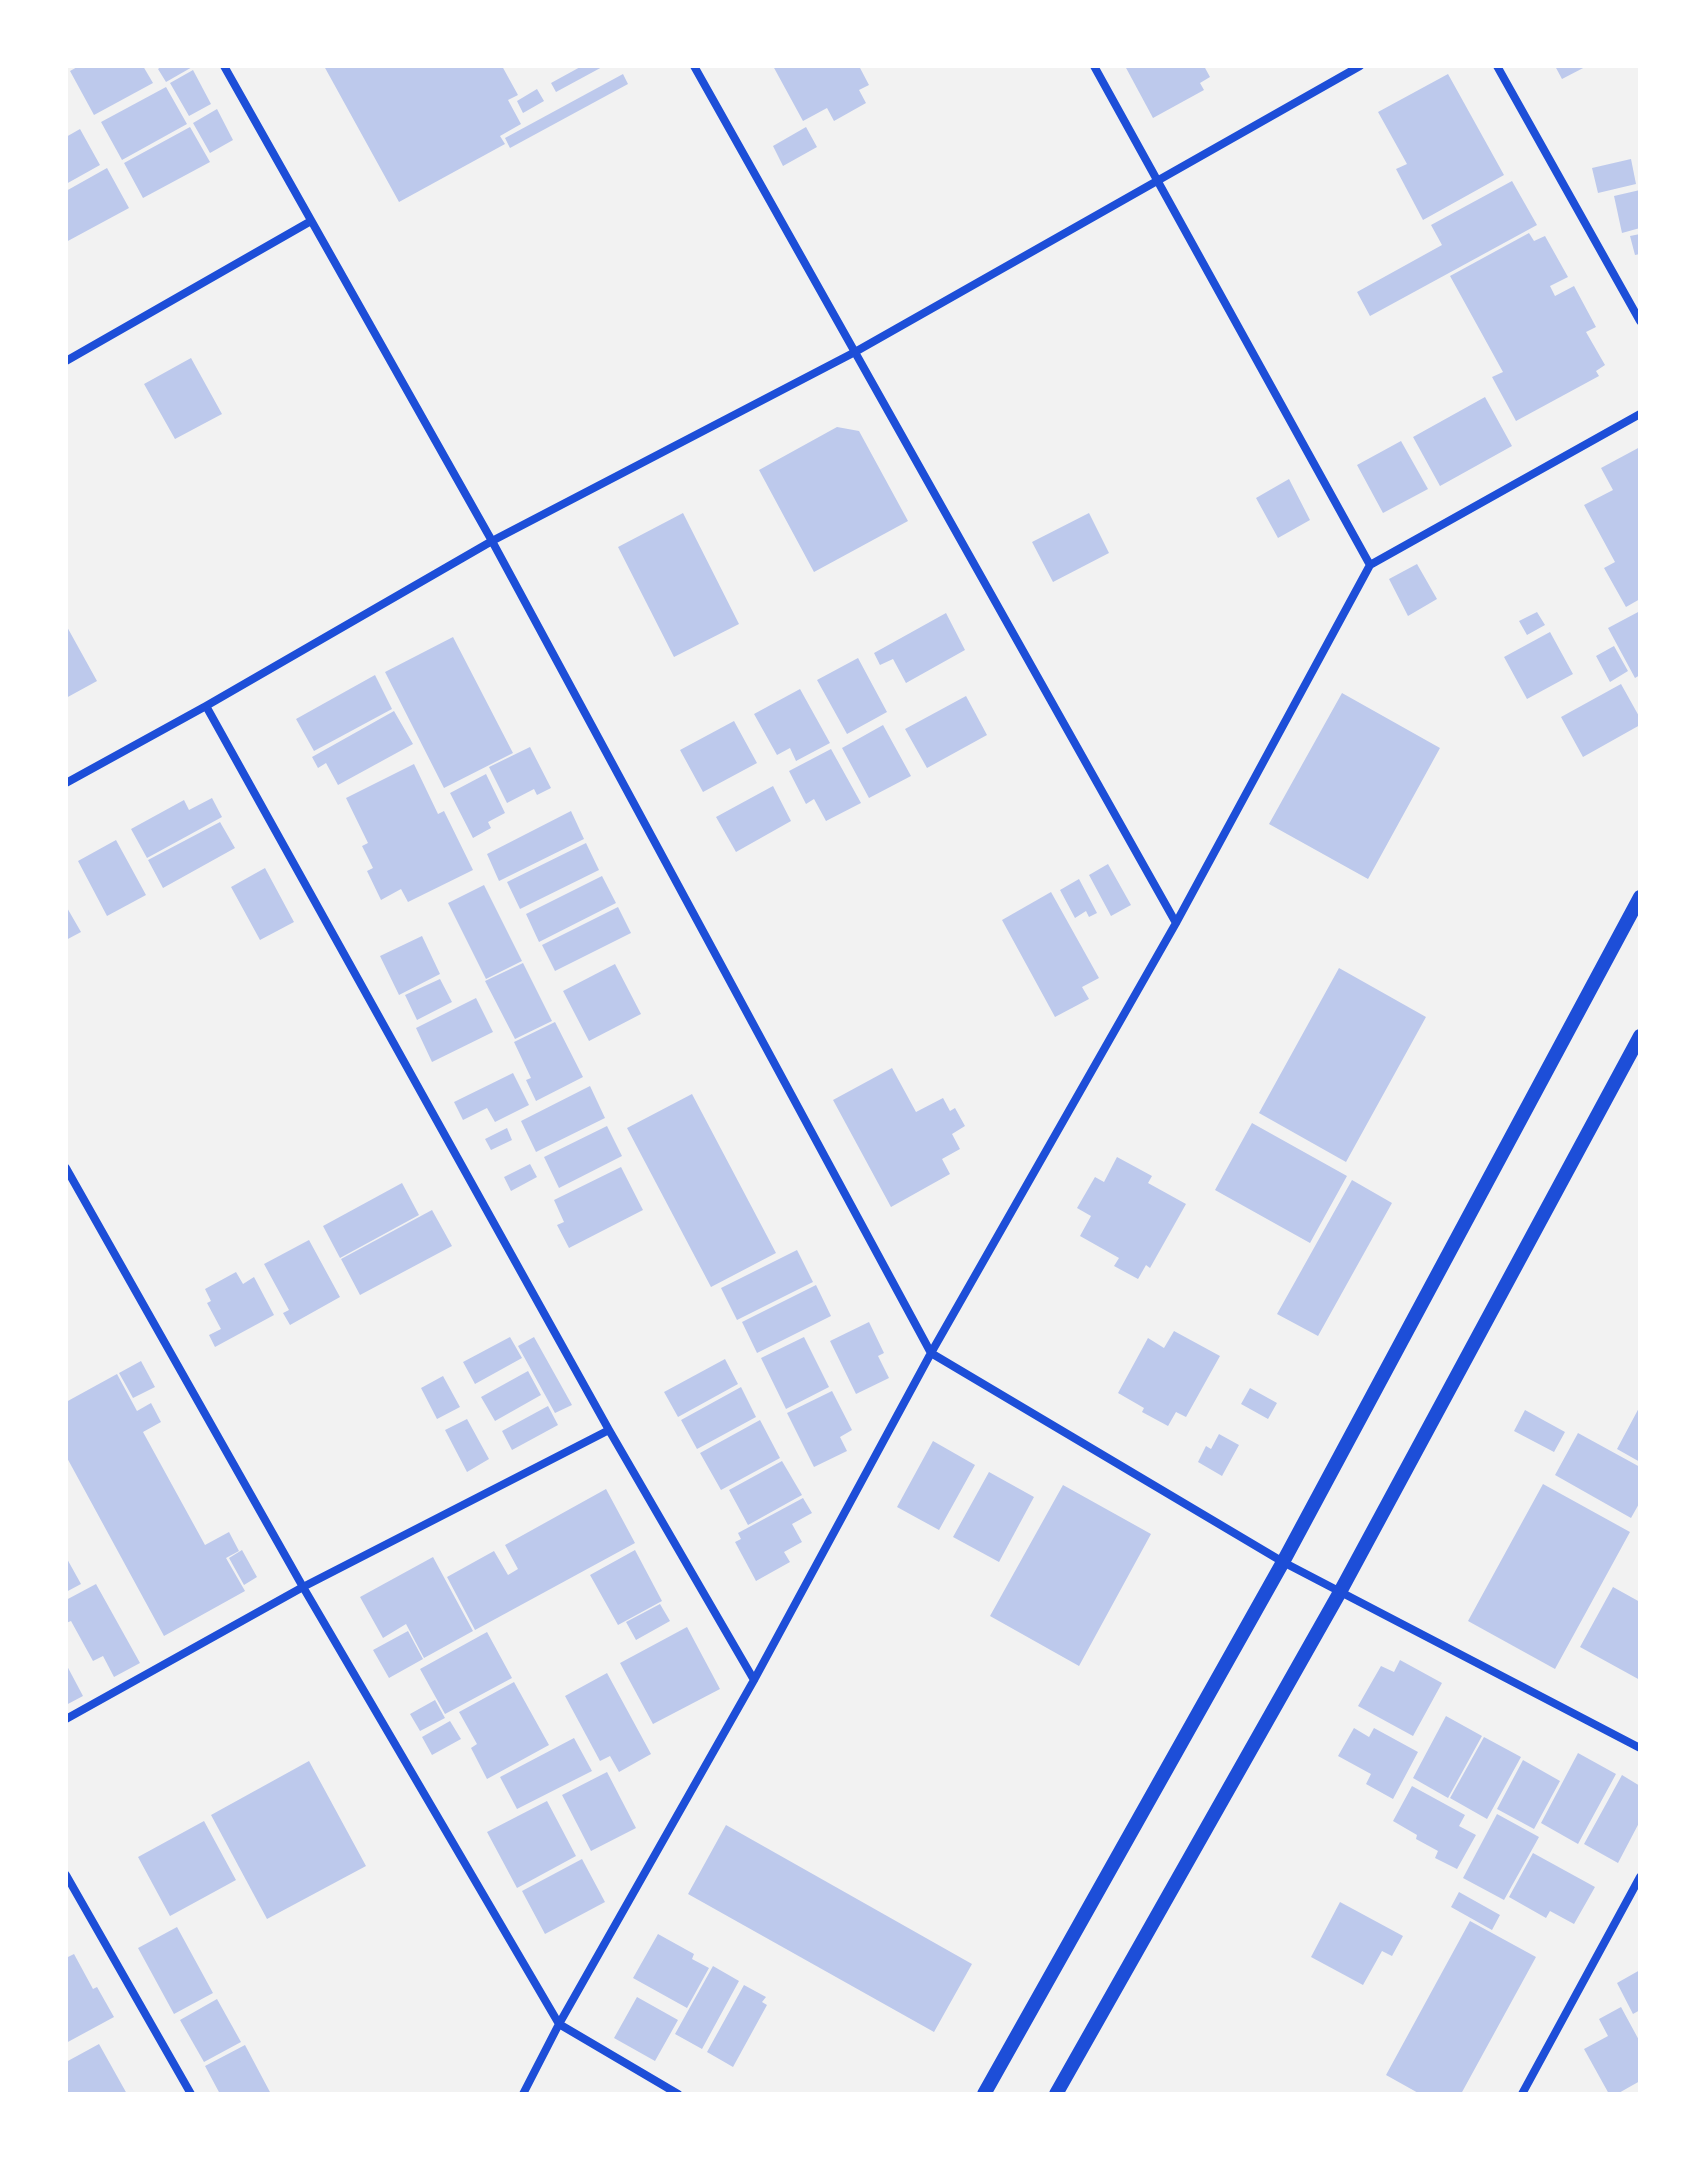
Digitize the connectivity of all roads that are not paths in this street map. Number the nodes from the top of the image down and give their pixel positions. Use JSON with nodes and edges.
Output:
{"nodes":[{"id":1,"x":224,"y":66,"type":"edge"},
{"id":2,"x":694,"y":66,"type":"edge"},
{"id":3,"x":1094,"y":66,"type":"edge"},
{"id":4,"x":1360,"y":66,"type":"edge"},
{"id":5,"x":1497,"y":66,"type":"edge"},
{"id":6,"x":1158,"y":180,"type":"junction"},
{"id":7,"x":311,"y":221,"type":"junction"},
{"id":8,"x":1640,"y":321,"type":"edge"},
{"id":9,"x":855,"y":352,"type":"junction"},
{"id":10,"x":66,"y":361,"type":"edge"},
{"id":11,"x":1640,"y":414,"type":"edge"},
{"id":12,"x":492,"y":541,"type":"junction"},
{"id":13,"x":1370,"y":565,"type":"junction"},
{"id":14,"x":206,"y":706,"type":"junction"},
{"id":15,"x":66,"y":783,"type":"edge"},
{"id":16,"x":1640,"y":897,"type":"edge"},
{"id":17,"x":1176,"y":923,"type":"junction"},
{"id":18,"x":1640,"y":1036,"type":"edge"},
{"id":19,"x":66,"y":1168,"type":"edge"},
{"id":20,"x":931,"y":1353,"type":"junction"},
{"id":21,"x":609,"y":1430,"type":"junction"},
{"id":22,"x":1283,"y":1562,"type":"junction"},
{"id":23,"x":303,"y":1587,"type":"junction"},
{"id":24,"x":1340,"y":1592,"type":"junction"},
{"id":25,"x":754,"y":1680,"type":"junction"},
{"id":26,"x":66,"y":1719,"type":"edge"},
{"id":27,"x":1640,"y":1748,"type":"edge"},
{"id":28,"x":66,"y":1875,"type":"edge"},
{"id":29,"x":1640,"y":1877,"type":"edge"},
{"id":30,"x":559,"y":2024,"type":"junction"},
{"id":31,"x":191,"y":2094,"type":"edge"},
{"id":32,"x":523,"y":2094,"type":"edge"},
{"id":33,"x":678,"y":2094,"type":"edge"},
{"id":34,"x":984,"y":2094,"type":"edge"},
{"id":35,"x":1056,"y":2094,"type":"edge"},
{"id":36,"x":1522,"y":2094,"type":"edge"}],
"edges":[{"from":1,"to":7,"type":"street"},
{"from":2,"to":9,"type":"street"},
{"from":3,"to":6,"type":"street"},
{"from":4,"to":6,"type":"street"},
{"from":5,"to":8,"type":"street"},
{"from":6,"to":9,"type":"street"},
{"from":6,"to":13,"type":"street"},
{"from":7,"to":10,"type":"street"},
{"from":7,"to":12,"type":"street"},
{"from":9,"to":12,"type":"street"},
{"from":9,"to":17,"type":"street"},
{"from":11,"to":13,"type":"street"},
{"from":12,"to":14,"type":"street"},
{"from":12,"to":20,"type":"street"},
{"from":13,"to":17,"type":"street"},
{"from":14,"to":15,"type":"street"},
{"from":14,"to":21,"type":"street"},
{"from":16,"to":22,"type":"street"},
{"from":17,"to":20,"type":"street"},
{"from":18,"to":24,"type":"street"},
{"from":19,"to":23,"type":"street"},
{"from":20,"to":22,"type":"street"},
{"from":20,"to":25,"type":"street"},
{"from":21,"to":23,"type":"street"},
{"from":21,"to":25,"type":"street"},
{"from":22,"to":24,"type":"street"},
{"from":22,"to":34,"type":"street"},
{"from":23,"to":26,"type":"street"},
{"from":23,"to":30,"type":"street"},
{"from":24,"to":27,"type":"street"},
{"from":24,"to":35,"type":"street"},
{"from":25,"to":30,"type":"street"},
{"from":28,"to":31,"type":"street"},
{"from":29,"to":36,"type":"street"},
{"from":30,"to":32,"type":"street"},
{"from":30,"to":33,"type":"street"}]}
